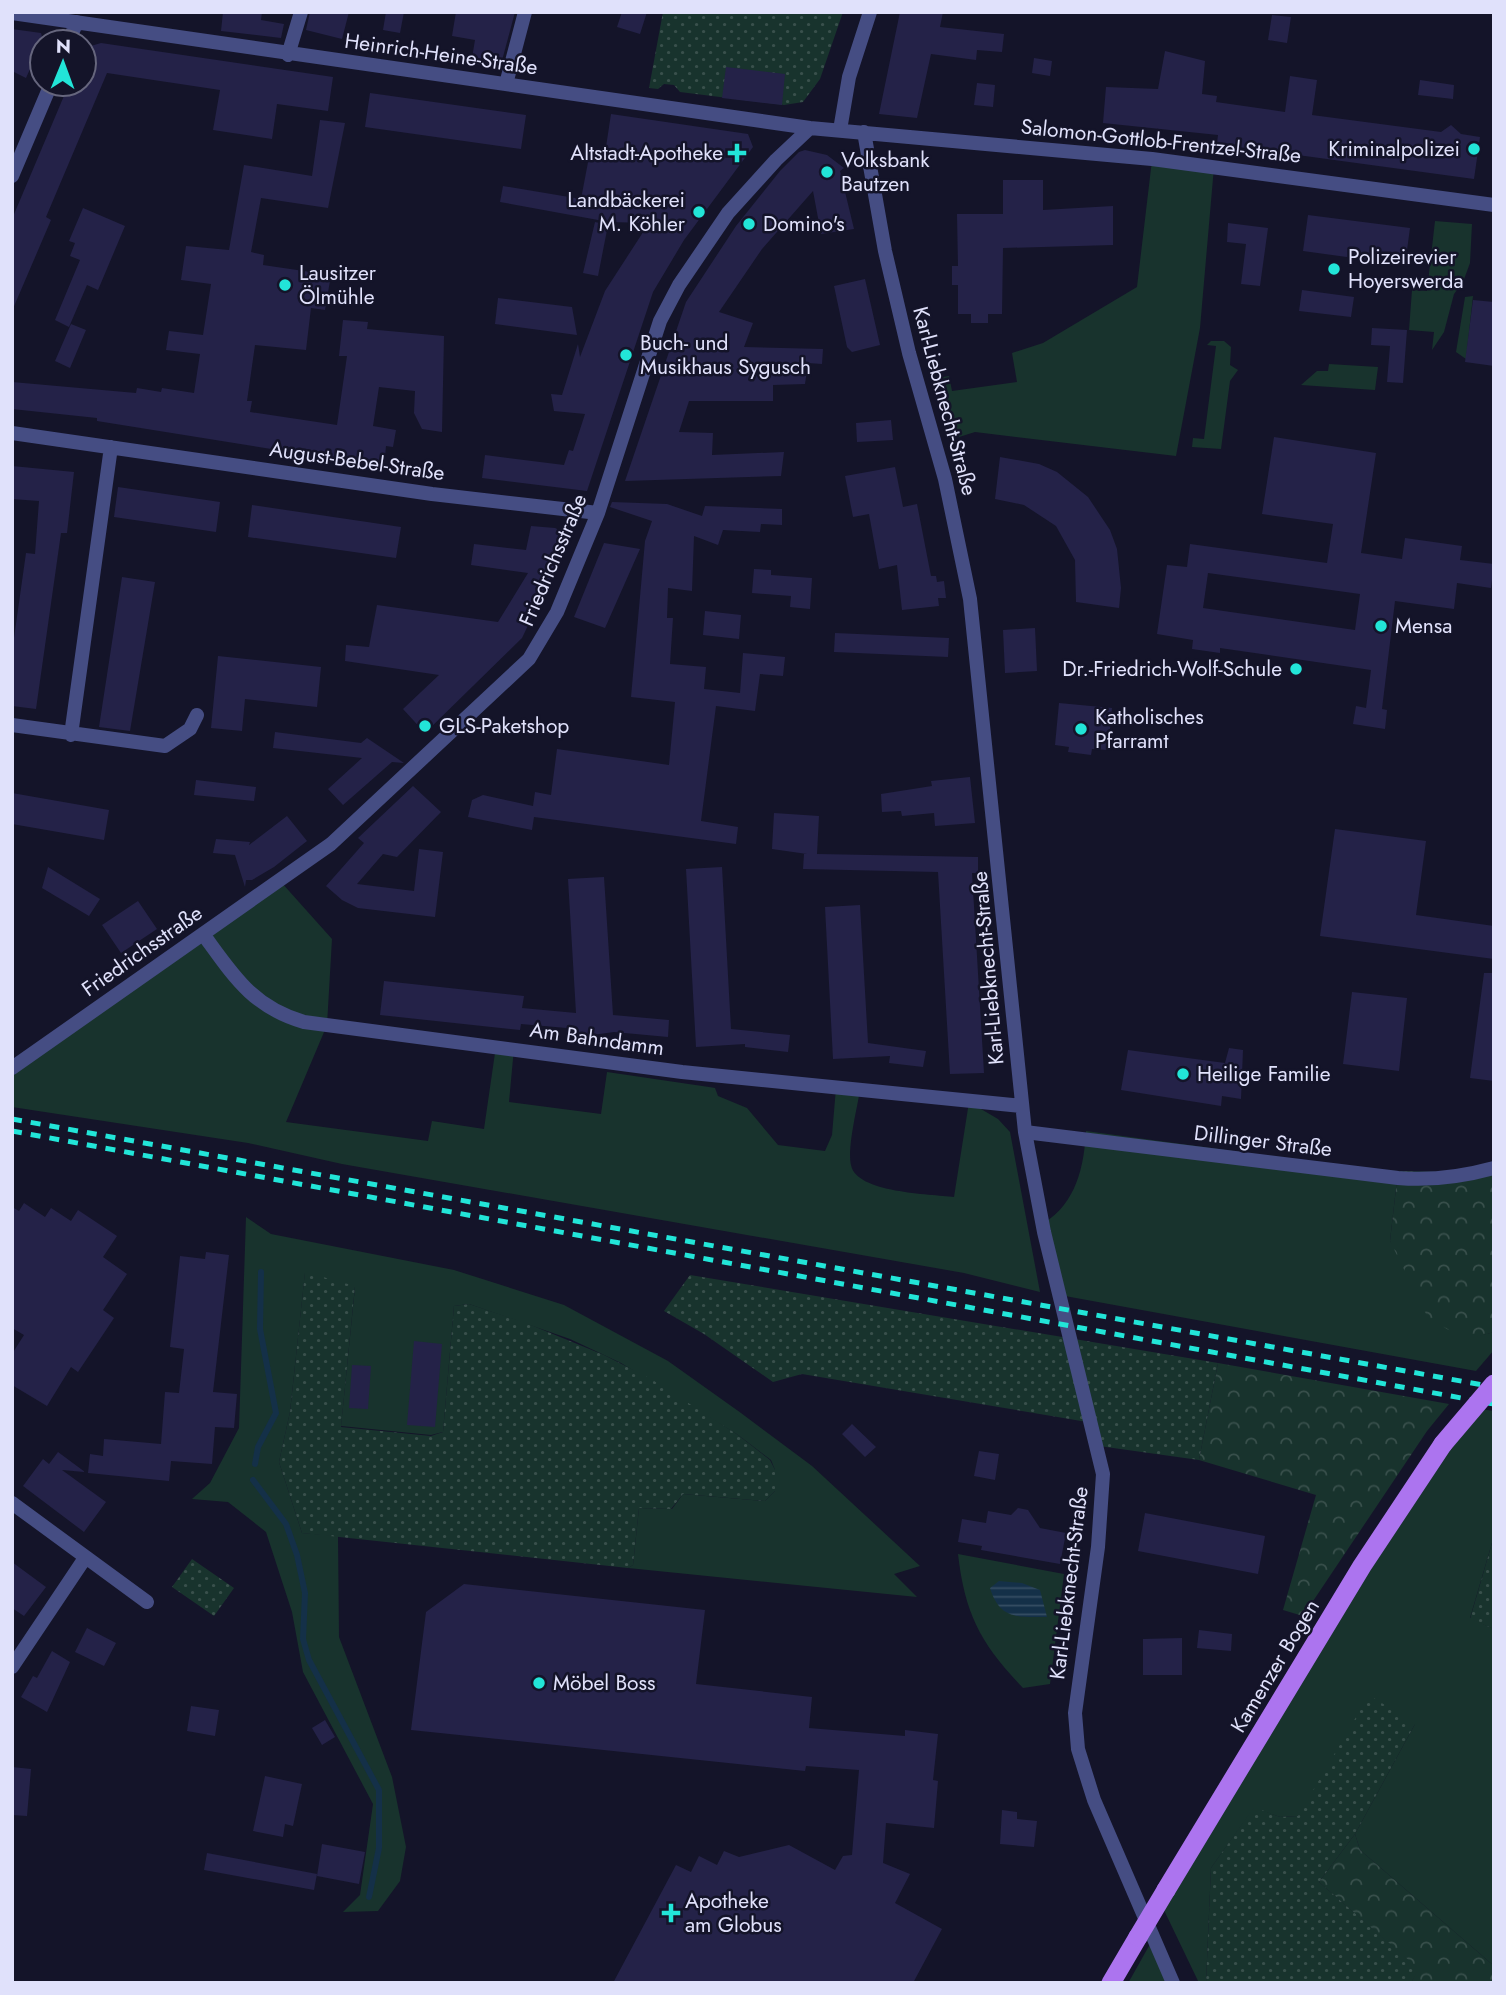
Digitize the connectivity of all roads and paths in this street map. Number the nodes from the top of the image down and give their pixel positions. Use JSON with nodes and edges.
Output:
{"nodes":[{"id":1,"x":301,"y":12,"type":"edge"},
{"id":2,"x":525,"y":12,"type":"edge"},
{"id":3,"x":870,"y":12,"type":"edge"},
{"id":4,"x":12,"y":13,"type":"edge"},
{"id":5,"x":71,"y":18,"type":"edge"},
{"id":6,"x":288,"y":55,"type":"junction"},
{"id":7,"x":506,"y":84,"type":"junction"},
{"id":8,"x":45,"y":98,"type":"edge"},
{"id":9,"x":810,"y":128,"type":"junction"},
{"id":10,"x":840,"y":130,"type":"junction"},
{"id":11,"x":864,"y":132,"type":"junction"},
{"id":12,"x":12,"y":176,"type":"edge"},
{"id":13,"x":1494,"y":205,"type":"edge"},
{"id":14,"x":12,"y":433,"type":"edge"},
{"id":15,"x":111,"y":447,"type":"junction"},
{"id":16,"x":598,"y":513,"type":"junction"},
{"id":17,"x":197,"y":715,"type":"dead end"},
{"id":18,"x":12,"y":725,"type":"edge"},
{"id":19,"x":71,"y":735,"type":"junction"},
{"id":20,"x":203,"y":934,"type":"junction"},
{"id":21,"x":12,"y":1068,"type":"edge"},
{"id":22,"x":1022,"y":1106,"type":"junction"},
{"id":23,"x":1026,"y":1132,"type":"junction"},
{"id":24,"x":1494,"y":1168,"type":"edge"},
{"id":25,"x":1494,"y":1384,"type":"edge"},
{"id":26,"x":12,"y":1503,"type":"edge"},
{"id":27,"x":85,"y":1558,"type":"junction"},
{"id":28,"x":146,"y":1602,"type":"dead end"},
{"id":29,"x":12,"y":1667,"type":"edge"},
{"id":30,"x":1111,"y":1983,"type":"edge"},
{"id":31,"x":1173,"y":1983,"type":"edge"}],
"edges":[{"from":1,"to":6,"type":"street"},
{"from":2,"to":7,"type":"street"},
{"from":3,"to":10,"type":"street"},
{"from":4,"to":5,"type":"street","name":"Heinrich-Heine-Straße"},
{"from":5,"to":6,"type":"street","name":"Heinrich-Heine-Straße"},
{"from":6,"to":7,"type":"street","name":"Heinrich-Heine-Straße"},
{"from":7,"to":9,"type":"street","name":"Heinrich-Heine-Straße"},
{"from":8,"to":12,"type":"street"},
{"from":9,"to":10,"type":"street","name":"Heinrich-Heine-Straße"},
{"from":9,"to":16,"type":"street","name":"Friedrichsstraße"},
{"from":10,"to":11,"type":"street","name":"Heinrich-Heine-Straße"},
{"from":11,"to":13,"type":"street","name":"Salomon-Gottlob-Frentzel-Straße"},
{"from":11,"to":22,"type":"street","name":"Karl-Liebknecht-Straße"},
{"from":14,"to":15,"type":"street","name":"August-Bebel-Straße"},
{"from":15,"to":16,"type":"street","name":"August-Bebel-Straße"},
{"from":15,"to":19,"type":"street"},
{"from":16,"to":20,"type":"street","name":"Friedrichsstraße"},
{"from":17,"to":19,"type":"street"},
{"from":18,"to":19,"type":"street"},
{"from":20,"to":21,"type":"street","name":"Friedrichsstraße"},
{"from":20,"to":22,"type":"street","name":"Am Bahndamm"},
{"from":22,"to":23,"type":"street","name":"Karl-Liebknecht-Straße"},
{"from":23,"to":24,"type":"street","name":"Dillinger Straße"},
{"from":23,"to":31,"type":"street","name":"Karl-Liebknecht-Straße"},
{"from":25,"to":30,"type":"main road","name":"Kamenzer Bogen","bridge":true},
{"from":26,"to":27,"type":"street"},
{"from":27,"to":28,"type":"street"},
{"from":27,"to":29,"type":"street"}]}
